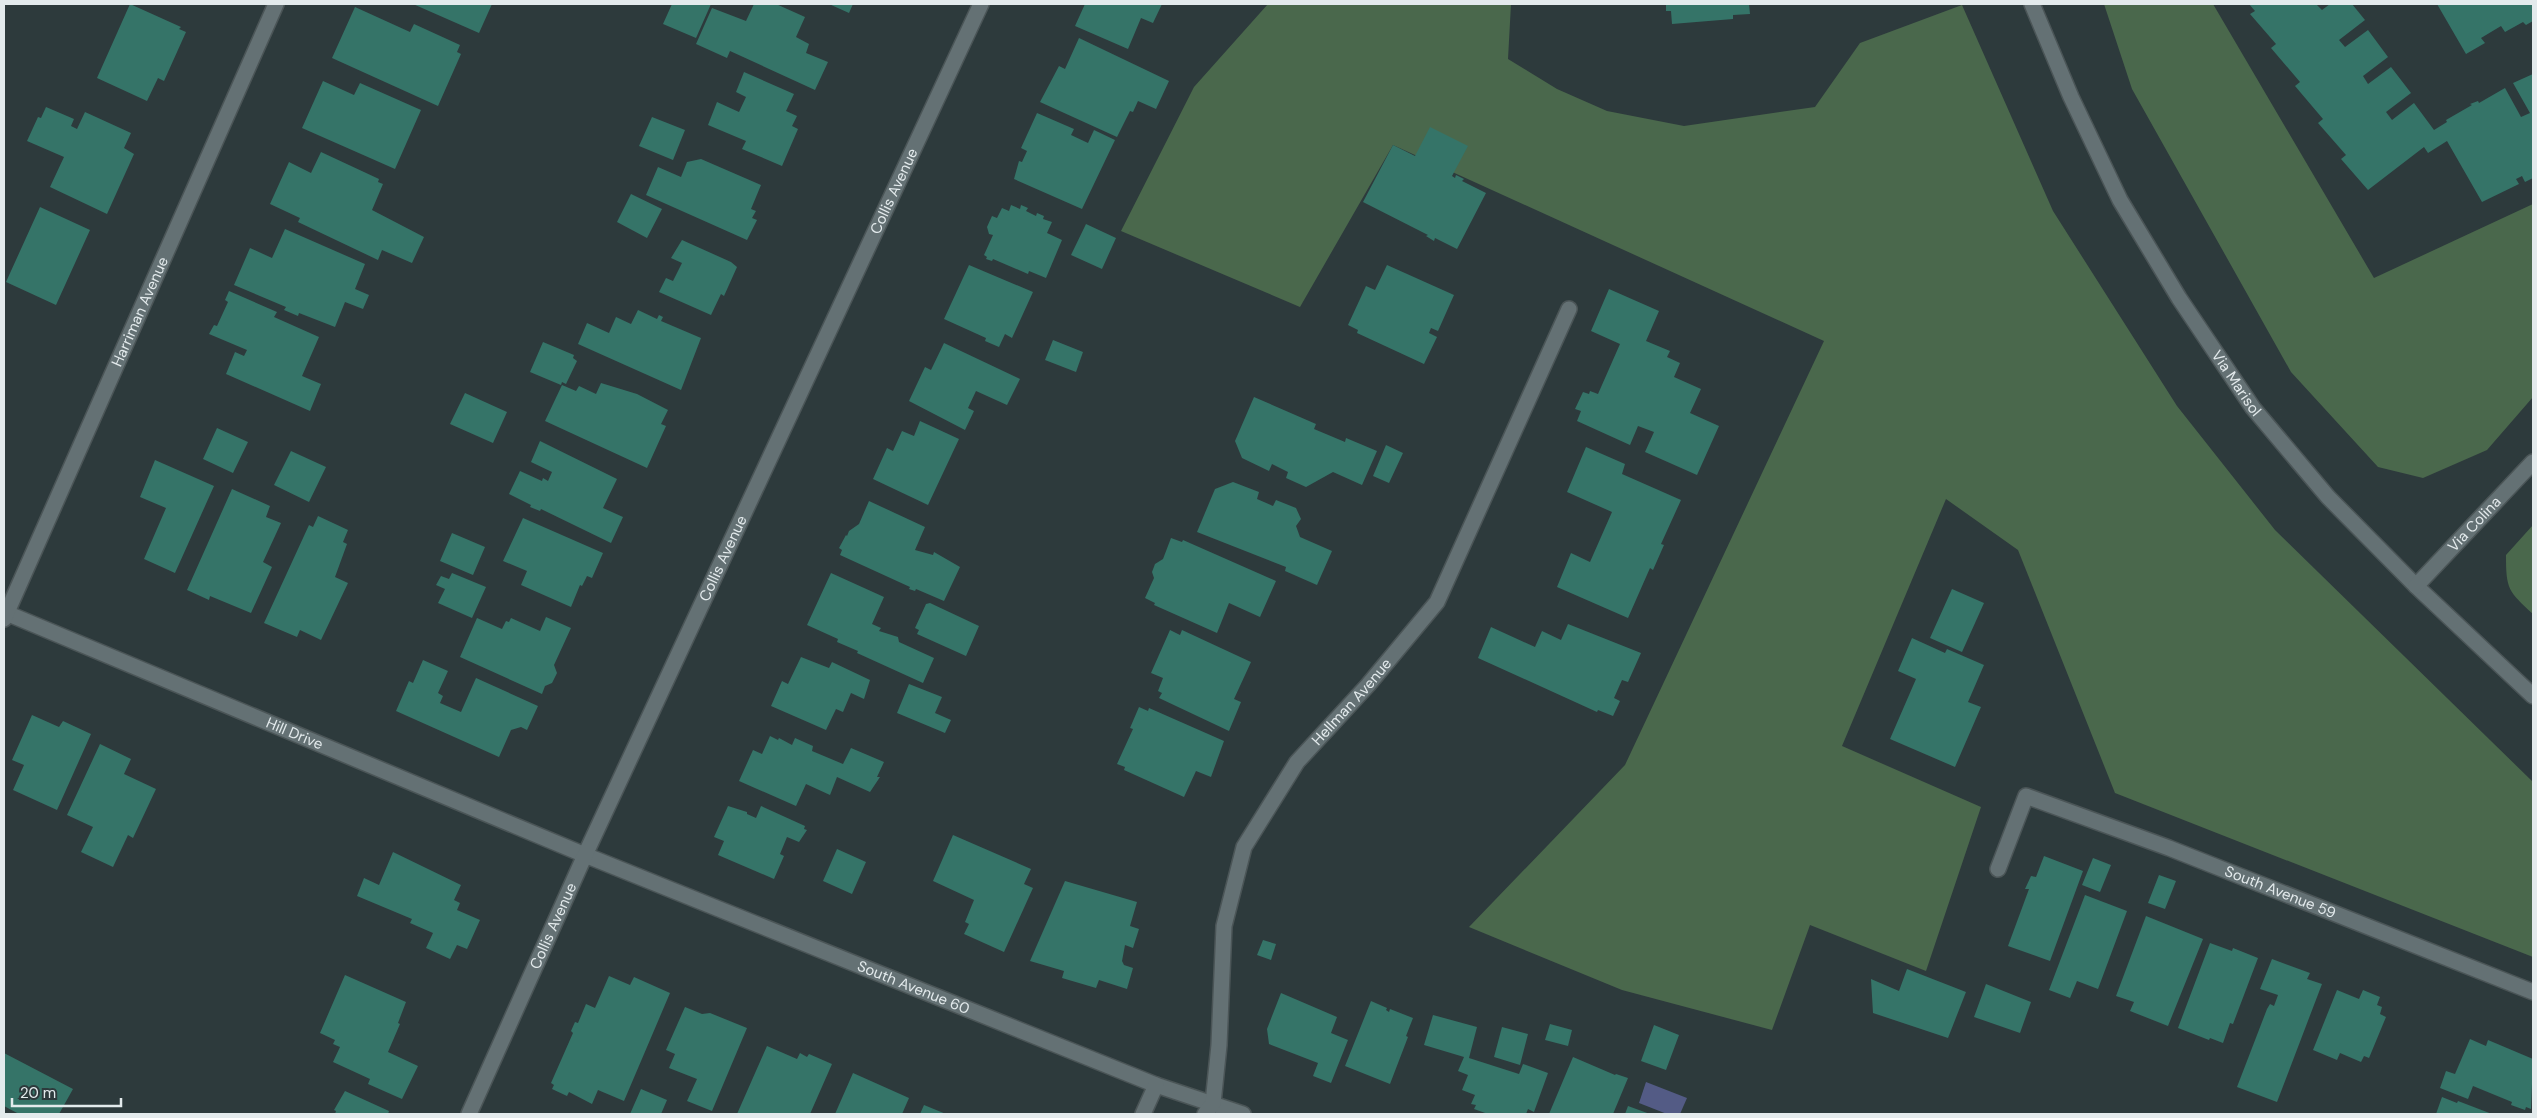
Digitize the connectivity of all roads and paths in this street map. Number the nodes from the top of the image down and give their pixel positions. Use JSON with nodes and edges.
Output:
{"nodes":[{"id":1,"x":276,"y":4,"type":"edge"},
{"id":2,"x":981,"y":4,"type":"edge"},
{"id":3,"x":2032,"y":4,"type":"edge"},
{"id":4,"x":1568,"y":309,"type":"dead end"},
{"id":5,"x":2533,"y":462,"type":"edge"},
{"id":6,"x":2416,"y":586,"type":"junction"},
{"id":7,"x":5,"y":615,"type":"edge"},
{"id":8,"x":2533,"y":696,"type":"edge"},
{"id":9,"x":585,"y":855,"type":"junction"},
{"id":10,"x":1998,"y":868,"type":"dead end"},
{"id":11,"x":2533,"y":992,"type":"edge"},
{"id":12,"x":1156,"y":1085,"type":"junction"},
{"id":13,"x":1209,"y":1109,"type":"edge"},
{"id":14,"x":469,"y":1114,"type":"edge"},
{"id":15,"x":1143,"y":1114,"type":"edge"},
{"id":16,"x":1243,"y":1114,"type":"edge"}],
"edges":[{"from":1,"to":7,"type":"street","name":"Harriman Avenue"},
{"from":2,"to":9,"type":"street","name":"Collis Avenue"},
{"from":3,"to":6,"type":"street","name":"Via Marisol"},
{"from":4,"to":13,"type":"street","name":"Hellman Avenue"},
{"from":5,"to":6,"type":"street","name":"Via Colina"},
{"from":6,"to":8,"type":"street","name":"Via Marisol"},
{"from":7,"to":9,"type":"street","name":"Hill Drive"},
{"from":9,"to":12,"type":"street","name":"South Avenue 60"},
{"from":9,"to":14,"type":"street","name":"Collis Avenue"},
{"from":10,"to":11,"type":"street","name":"South Avenue 59"},
{"from":12,"to":13,"type":"street","name":"South Avenue 60"},
{"from":12,"to":15,"type":"street"},
{"from":13,"to":16,"type":"street","name":"South Avenue 60"}]}
